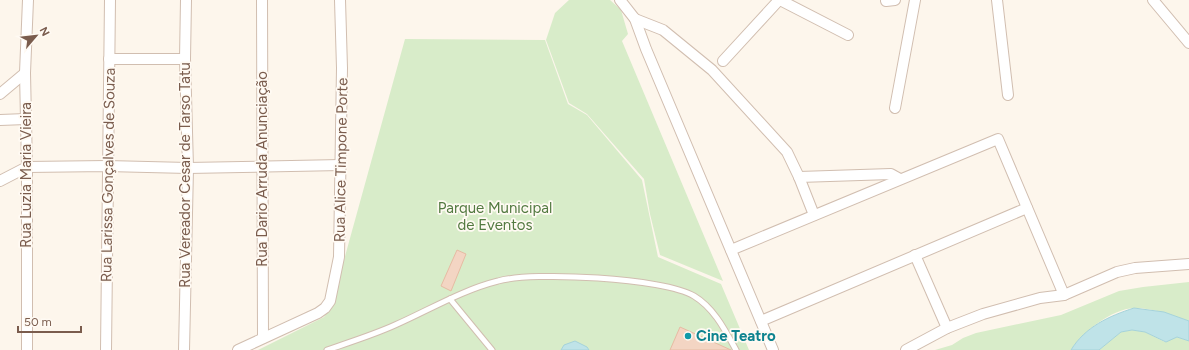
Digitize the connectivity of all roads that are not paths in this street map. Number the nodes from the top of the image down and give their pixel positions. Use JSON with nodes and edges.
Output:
{"nodes":[{"id":1,"x":28,"y":0,"type":"edge"},
{"id":2,"x":110,"y":0,"type":"edge"},
{"id":3,"x":186,"y":0,"type":"edge"},
{"id":4,"x":262,"y":0,"type":"edge"},
{"id":5,"x":340,"y":0,"type":"edge"},
{"id":6,"x":620,"y":0,"type":"edge"},
{"id":7,"x":779,"y":0,"type":"edge"},
{"id":8,"x":915,"y":0,"type":"edge"},
{"id":9,"x":997,"y":0,"type":"edge"},
{"id":10,"x":1153,"y":0,"type":"edge"},
{"id":11,"x":635,"y":19,"type":"junction"},
{"id":12,"x":848,"y":35,"type":"dead end"},
{"id":13,"x":1189,"y":43,"type":"edge"},
{"id":14,"x":109,"y":59,"type":"junction"},
{"id":15,"x":185,"y":59,"type":"junction"},
{"id":16,"x":723,"y":61,"type":"dead end"},
{"id":17,"x":25,"y":73,"type":"junction"},
{"id":18,"x":0,"y":94,"type":"edge"},
{"id":19,"x":1008,"y":95,"type":"dead end"},
{"id":20,"x":896,"y":108,"type":"dead end"},
{"id":21,"x":26,"y":119,"type":"junction"},
{"id":22,"x":0,"y":120,"type":"edge"},
{"id":23,"x":107,"y":166,"type":"junction"},
{"id":24,"x":262,"y":166,"type":"junction"},
{"id":25,"x":341,"y":166,"type":"junction"},
{"id":26,"x":27,"y":167,"type":"junction"},
{"id":27,"x":188,"y":168,"type":"junction"},
{"id":28,"x":799,"y":178,"type":"junction"},
{"id":29,"x":900,"y":179,"type":"junction"},
{"id":30,"x":0,"y":181,"type":"edge"},
{"id":31,"x":1027,"y":208,"type":"junction"},
{"id":32,"x":814,"y":215,"type":"junction"},
{"id":33,"x":731,"y":250,"type":"junction"},
{"id":34,"x":915,"y":255,"type":"junction"},
{"id":35,"x":1189,"y":264,"type":"edge"},
{"id":36,"x":1064,"y":295,"type":"junction"},
{"id":37,"x":450,"y":299,"type":"junction"},
{"id":38,"x":761,"y":321,"type":"junction"},
{"id":39,"x":947,"y":328,"type":"junction"},
{"id":40,"x":263,"y":338,"type":"junction"},
{"id":41,"x":27,"y":350,"type":"edge"},
{"id":42,"x":106,"y":350,"type":"edge"},
{"id":43,"x":184,"y":350,"type":"edge"},
{"id":44,"x":238,"y":350,"type":"edge"},
{"id":45,"x":327,"y":350,"type":"edge"},
{"id":46,"x":492,"y":350,"type":"edge"},
{"id":47,"x":736,"y":350,"type":"edge"},
{"id":48,"x":773,"y":350,"type":"edge"},
{"id":49,"x":906,"y":350,"type":"edge"}],
"edges":[{"from":1,"to":17,"type":"street","name":"Rua Luzia Maria Vieira"},
{"from":2,"to":14,"type":"street","name":"Rua Larissa Gonçalves de Souza"},
{"from":3,"to":15,"type":"street","name":"Rua Vereador Cesar de Tarso Tatu"},
{"from":4,"to":24,"type":"street","name":"Rua Dario Arruda Anunciação"},
{"from":5,"to":25,"type":"street","name":"Rua Alice Timpone Porte"},
{"from":6,"to":11,"type":"street"},
{"from":7,"to":12,"type":"street"},
{"from":7,"to":16,"type":"street"},
{"from":8,"to":20,"type":"street"},
{"from":9,"to":19,"type":"street"},
{"from":10,"to":13,"type":"street"},
{"from":11,"to":28,"type":"street"},
{"from":11,"to":33,"type":"street"},
{"from":14,"to":15,"type":"street"},
{"from":14,"to":23,"type":"street","name":"Rua Larissa Gonçalves de Souza"},
{"from":15,"to":27,"type":"street","name":"Rua Vereador Cesar de Tarso Tatu"},
{"from":17,"to":18,"type":"street"},
{"from":17,"to":21,"type":"street","name":"Rua Luzia Maria Vieira"},
{"from":21,"to":22,"type":"street"},
{"from":21,"to":26,"type":"street","name":"Rua Luzia Maria Vieira"},
{"from":23,"to":26,"type":"street"},
{"from":23,"to":27,"type":"street"},
{"from":23,"to":42,"type":"street","name":"Rua Larissa Gonçalves de Souza"},
{"from":24,"to":25,"type":"street"},
{"from":24,"to":27,"type":"street"},
{"from":24,"to":40,"type":"street","name":"Rua Dario Arruda Anunciação"},
{"from":25,"to":40,"type":"street","name":"Rua Alice Timpone Porte"},
{"from":26,"to":30,"type":"street"},
{"from":26,"to":41,"type":"street","name":"Rua Luzia Maria Vieira"},
{"from":27,"to":43,"type":"street","name":"Rua Vereador Cesar de Tarso Tatu"},
{"from":28,"to":29,"type":"street"},
{"from":28,"to":32,"type":"street"},
{"from":29,"to":31,"type":"street"},
{"from":29,"to":32,"type":"street"},
{"from":31,"to":34,"type":"street"},
{"from":31,"to":36,"type":"street"},
{"from":32,"to":33,"type":"street"},
{"from":33,"to":38,"type":"street"},
{"from":34,"to":38,"type":"street"},
{"from":34,"to":39,"type":"street"},
{"from":35,"to":36,"type":"street"},
{"from":36,"to":39,"type":"street"},
{"from":37,"to":45,"type":"lane"},
{"from":37,"to":46,"type":"lane"},
{"from":37,"to":47,"type":"lane"},
{"from":38,"to":48,"type":"street"},
{"from":39,"to":49,"type":"street"},
{"from":40,"to":44,"type":"street"}]}
